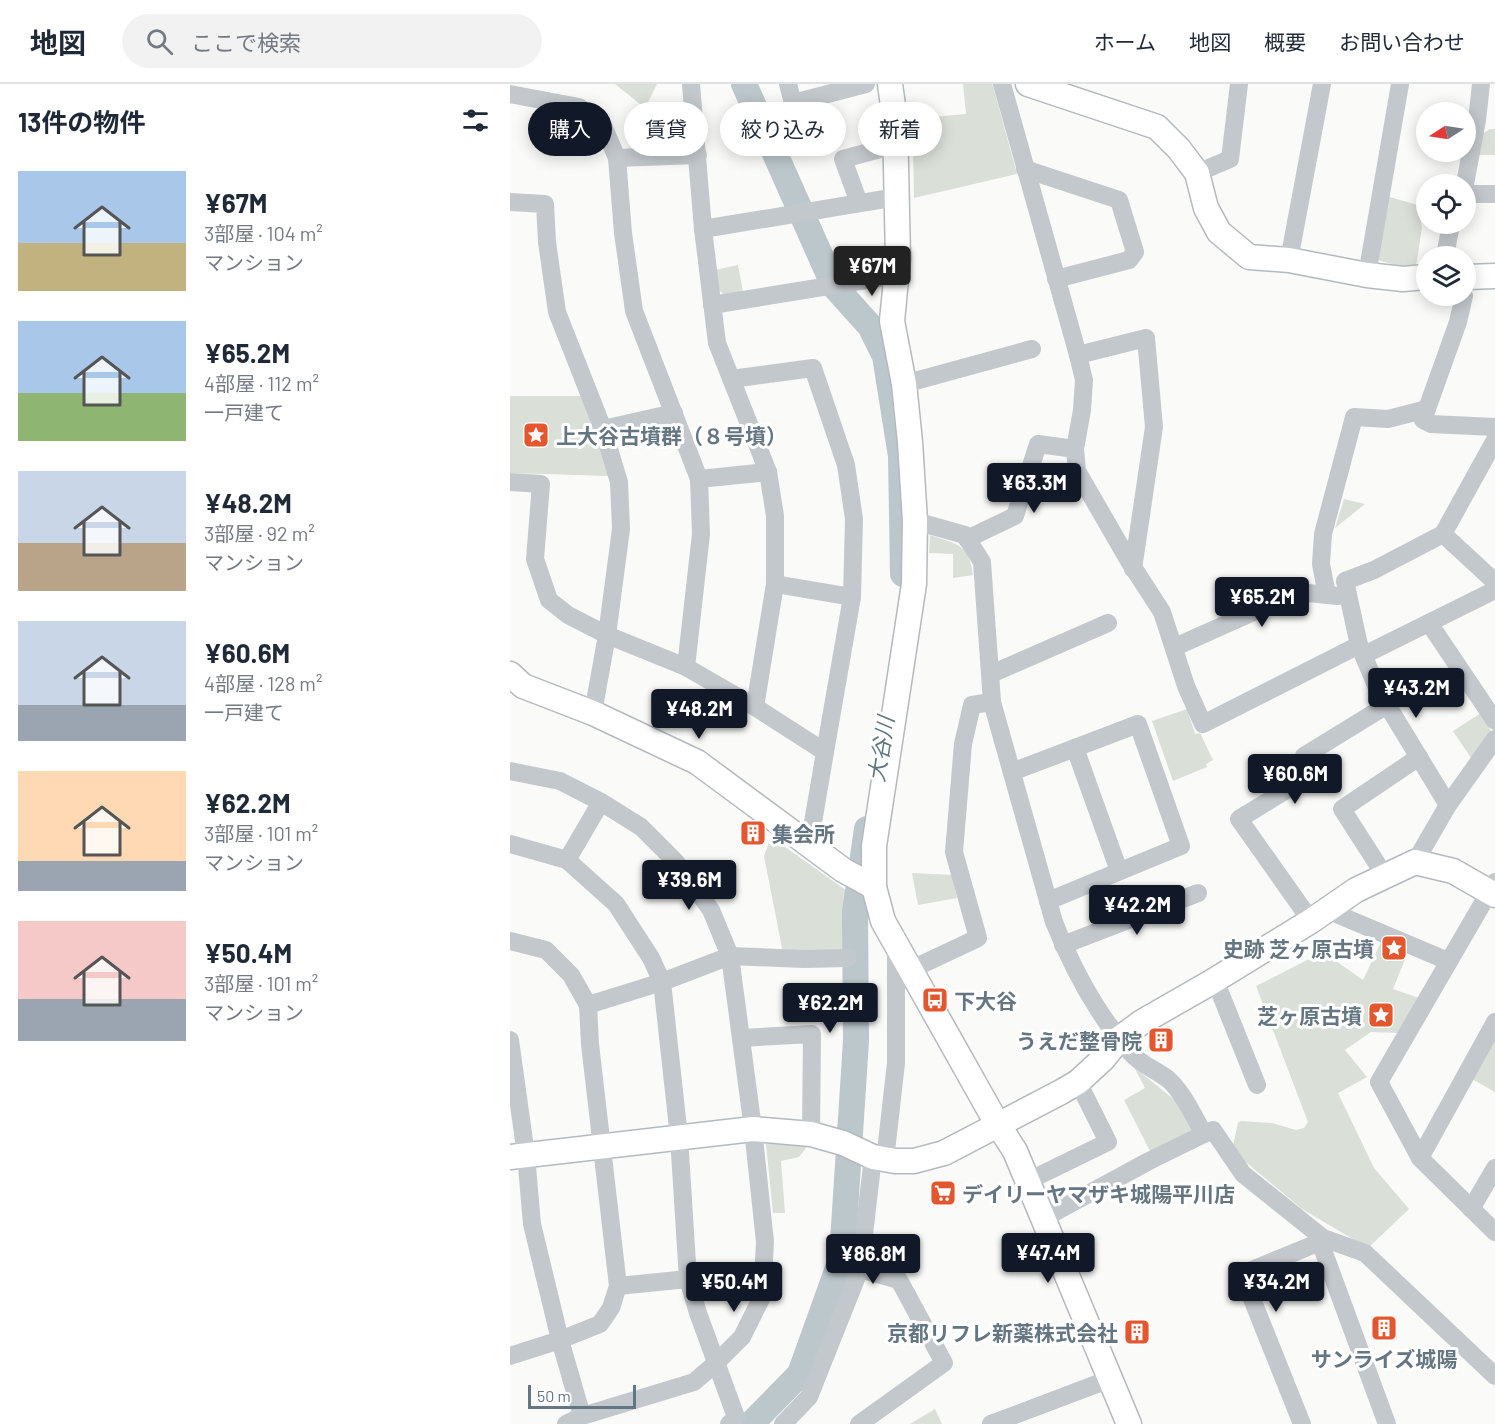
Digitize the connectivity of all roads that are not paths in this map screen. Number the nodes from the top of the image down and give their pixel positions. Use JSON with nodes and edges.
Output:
{"nodes":[{"id":1,"x":690,"y":84,"type":"edge"},
{"id":2,"x":788,"y":84,"type":"edge"},
{"id":3,"x":866,"y":84,"type":"edge"},
{"id":4,"x":891,"y":84,"type":"edge"},
{"id":5,"x":1002,"y":84,"type":"edge"},
{"id":6,"x":1028,"y":84,"type":"edge"},
{"id":7,"x":1239,"y":84,"type":"edge"},
{"id":8,"x":1322,"y":84,"type":"edge"},
{"id":9,"x":1400,"y":84,"type":"edge"},
{"id":10,"x":1481,"y":84,"type":"edge"},
{"id":11,"x":510,"y":94,"type":"edge"},
{"id":12,"x":692,"y":102,"type":"edge"},
{"id":13,"x":893,"y":102,"type":"edge"},
{"id":14,"x":1486,"y":120,"type":"edge"},
{"id":15,"x":858,"y":155,"type":"edge"},
{"id":16,"x":671,"y":156,"type":"edge"},
{"id":17,"x":698,"y":156,"type":"edge"},
{"id":18,"x":895,"y":156,"type":"edge"},
{"id":19,"x":617,"y":158,"type":"junction"},
{"id":20,"x":1025,"y":169,"type":"junction"},
{"id":21,"x":1197,"y":173,"type":"junction"},
{"id":22,"x":1468,"y":174,"type":"edge"},
{"id":23,"x":1476,"y":194,"type":"edge"},
{"id":24,"x":1495,"y":194,"type":"edge"},
{"id":25,"x":897,"y":197,"type":"junction"},
{"id":26,"x":510,"y":202,"type":"edge"},
{"id":27,"x":859,"y":203,"type":"junction"},
{"id":28,"x":704,"y":229,"type":"junction"},
{"id":29,"x":1289,"y":260,"type":"junction"},
{"id":30,"x":897,"y":275,"type":"junction"},
{"id":31,"x":1367,"y":275,"type":"junction"},
{"id":32,"x":1495,"y":276,"type":"edge"},
{"id":33,"x":1416,"y":278,"type":"edge"},
{"id":34,"x":1056,"y":279,"type":"junction"},
{"id":35,"x":1476,"y":282,"type":"edge"},
{"id":36,"x":712,"y":305,"type":"junction"},
{"id":37,"x":1461,"y":306,"type":"edge"},
{"id":38,"x":1032,"y":349,"type":"dead end"},
{"id":39,"x":1078,"y":355,"type":"junction"},
{"id":40,"x":731,"y":379,"type":"junction"},
{"id":41,"x":904,"y":384,"type":"junction"},
{"id":42,"x":1427,"y":409,"type":"junction"},
{"id":43,"x":674,"y":413,"type":"junction"},
{"id":44,"x":1495,"y":427,"type":"edge"},
{"id":45,"x":603,"y":429,"type":"junction"},
{"id":46,"x":1495,"y":440,"type":"edge"},
{"id":47,"x":1075,"y":449,"type":"junction"},
{"id":48,"x":768,"y":472,"type":"junction"},
{"id":49,"x":699,"y":479,"type":"junction"},
{"id":50,"x":510,"y":482,"type":"edge"},
{"id":51,"x":915,"y":521,"type":"junction"},
{"id":52,"x":1443,"y":534,"type":"junction"},
{"id":53,"x":967,"y":538,"type":"junction"},
{"id":54,"x":1134,"y":569,"type":"junction"},
{"id":55,"x":1495,"y":582,"type":"edge"},
{"id":56,"x":775,"y":584,"type":"junction"},
{"id":57,"x":1495,"y":590,"type":"edge"},
{"id":58,"x":1327,"y":595,"type":"junction"},
{"id":59,"x":852,"y":597,"type":"junction"},
{"id":60,"x":1348,"y":597,"type":"junction"},
{"id":61,"x":1108,"y":623,"type":"dead end"},
{"id":62,"x":1429,"y":623,"type":"junction"},
{"id":63,"x":607,"y":635,"type":"junction"},
{"id":64,"x":1175,"y":647,"type":"junction"},
{"id":65,"x":1361,"y":650,"type":"junction"},
{"id":66,"x":686,"y":667,"type":"junction"},
{"id":67,"x":510,"y":674,"type":"edge"},
{"id":68,"x":991,"y":674,"type":"junction"},
{"id":69,"x":992,"y":702,"type":"junction"},
{"id":70,"x":1387,"y":705,"type":"junction"},
{"id":71,"x":755,"y":707,"type":"junction"},
{"id":72,"x":593,"y":713,"type":"junction"},
{"id":73,"x":1495,"y":721,"type":"edge"},
{"id":74,"x":1495,"y":739,"type":"edge"},
{"id":75,"x":1076,"y":748,"type":"junction"},
{"id":76,"x":825,"y":752,"type":"junction"},
{"id":77,"x":1419,"y":757,"type":"junction"},
{"id":78,"x":510,"y":771,"type":"edge"},
{"id":79,"x":1012,"y":772,"type":"junction"},
{"id":80,"x":601,"y":802,"type":"junction"},
{"id":81,"x":1448,"y":805,"type":"junction"},
{"id":82,"x":510,"y":844,"type":"edge"},
{"id":83,"x":810,"y":846,"type":"junction"},
{"id":84,"x":567,"y":860,"type":"junction"},
{"id":85,"x":1415,"y":861,"type":"junction"},
{"id":86,"x":1119,"y":871,"type":"junction"},
{"id":87,"x":1385,"y":876,"type":"junction"},
{"id":88,"x":863,"y":881,"type":"junction"},
{"id":89,"x":1493,"y":889,"type":"edge"},
{"id":90,"x":1198,"y":893,"type":"dead end"},
{"id":91,"x":1048,"y":901,"type":"junction"},
{"id":92,"x":1319,"y":916,"type":"junction"},
{"id":93,"x":510,"y":941,"type":"edge"},
{"id":94,"x":896,"y":945,"type":"junction"},
{"id":95,"x":1063,"y":945,"type":"junction"},
{"id":96,"x":730,"y":956,"type":"junction"},
{"id":97,"x":848,"y":958,"type":"dead end"},
{"id":98,"x":1448,"y":962,"type":"junction"},
{"id":99,"x":910,"y":970,"type":"junction"},
{"id":100,"x":1215,"y":980,"type":"junction"},
{"id":101,"x":662,"y":982,"type":"junction"},
{"id":102,"x":588,"y":1005,"type":"junction"},
{"id":103,"x":1495,"y":1022,"type":"edge"},
{"id":104,"x":742,"y":1038,"type":"junction"},
{"id":105,"x":1120,"y":1038,"type":"junction"},
{"id":106,"x":510,"y":1040,"type":"edge"},
{"id":107,"x":1078,"y":1082,"type":"junction"},
{"id":108,"x":1257,"y":1085,"type":"dead end"},
{"id":109,"x":999,"y":1126,"type":"junction"},
{"id":110,"x":753,"y":1128,"type":"junction"},
{"id":111,"x":810,"y":1134,"type":"junction"},
{"id":112,"x":1204,"y":1134,"type":"junction"},
{"id":113,"x":679,"y":1137,"type":"junction"},
{"id":114,"x":601,"y":1147,"type":"junction"},
{"id":115,"x":864,"y":1152,"type":"junction"},
{"id":116,"x":518,"y":1156,"type":"edge"},
{"id":117,"x":1420,"y":1158,"type":"junction"},
{"id":118,"x":1495,"y":1168,"type":"edge"},
{"id":119,"x":1028,"y":1181,"type":"junction"},
{"id":120,"x":1471,"y":1209,"type":"junction"},
{"id":121,"x":1044,"y":1218,"type":"junction"},
{"id":122,"x":1495,"y":1232,"type":"edge"},
{"id":123,"x":1321,"y":1240,"type":"junction"},
{"id":124,"x":860,"y":1269,"type":"junction"},
{"id":125,"x":688,"y":1279,"type":"junction"},
{"id":126,"x":618,"y":1286,"type":"junction"},
{"id":127,"x":560,"y":1340,"type":"junction"},
{"id":128,"x":510,"y":1356,"type":"edge"},
{"id":129,"x":716,"y":1363,"type":"junction"},
{"id":130,"x":1495,"y":1376,"type":"edge"},
{"id":131,"x":1110,"y":1379,"type":"junction"},
{"id":132,"x":1039,"y":1416,"type":"edge"},
{"id":133,"x":574,"y":1420,"type":"edge"},
{"id":134,"x":729,"y":1424,"type":"edge"},
{"id":135,"x":783,"y":1424,"type":"edge"},
{"id":136,"x":859,"y":1424,"type":"edge"},
{"id":137,"x":991,"y":1424,"type":"edge"},
{"id":138,"x":1129,"y":1424,"type":"edge"},
{"id":139,"x":1302,"y":1424,"type":"edge"},
{"id":140,"x":1387,"y":1424,"type":"edge"}],
"edges":[{"from":1,"to":12,"type":"street"},
{"from":2,"to":3,"type":"street"},
{"from":4,"to":13,"type":"street"},
{"from":5,"to":20,"type":"street"},
{"from":6,"to":21,"type":"street"},
{"from":7,"to":21,"type":"street"},
{"from":8,"to":29,"type":"street"},
{"from":9,"to":31,"type":"street"},
{"from":10,"to":14,"type":"street"},
{"from":11,"to":19,"type":"street"},
{"from":14,"to":22,"type":"street"},
{"from":15,"to":27,"type":"street"},
{"from":16,"to":19,"type":"street"},
{"from":17,"to":28,"type":"street"},
{"from":18,"to":25,"type":"street"},
{"from":19,"to":43,"type":"street"},
{"from":20,"to":34,"type":"street"},
{"from":20,"to":34,"type":"street"},
{"from":21,"to":29,"type":"street"},
{"from":23,"to":24,"type":"street"},
{"from":25,"to":27,"type":"street"},
{"from":25,"to":30,"type":"street"},
{"from":26,"to":45,"type":"street"},
{"from":27,"to":28,"type":"street"},
{"from":28,"to":36,"type":"street"},
{"from":29,"to":31,"type":"street"},
{"from":30,"to":36,"type":"street"},
{"from":30,"to":41,"type":"street"},
{"from":31,"to":33,"type":"street"},
{"from":32,"to":35,"type":"street"},
{"from":34,"to":39,"type":"street"},
{"from":36,"to":40,"type":"street"},
{"from":37,"to":42,"type":"street"},
{"from":38,"to":41,"type":"street"},
{"from":39,"to":47,"type":"street"},
{"from":39,"to":54,"type":"street"},
{"from":40,"to":48,"type":"street"},
{"from":40,"to":59,"type":"street"},
{"from":41,"to":51,"type":"street"},
{"from":42,"to":44,"type":"street"},
{"from":42,"to":58,"type":"street"},
{"from":43,"to":45,"type":"street"},
{"from":43,"to":49,"type":"street"},
{"from":45,"to":63,"type":"street"},
{"from":46,"to":52,"type":"street"},
{"from":47,"to":53,"type":"street"},
{"from":47,"to":54,"type":"street"},
{"from":48,"to":49,"type":"street"},
{"from":48,"to":56,"type":"street"},
{"from":49,"to":66,"type":"street"},
{"from":50,"to":63,"type":"street"},
{"from":51,"to":53,"type":"street"},
{"from":51,"to":88,"type":"street"},
{"from":52,"to":55,"type":"street"},
{"from":52,"to":60,"type":"street"},
{"from":53,"to":68,"type":"street"},
{"from":54,"to":64,"type":"street"},
{"from":56,"to":59,"type":"street"},
{"from":56,"to":71,"type":"street"},
{"from":57,"to":62,"type":"street"},
{"from":58,"to":60,"type":"street"},
{"from":58,"to":64,"type":"street"},
{"from":59,"to":76,"type":"street"},
{"from":60,"to":65,"type":"street"},
{"from":61,"to":68,"type":"street"},
{"from":62,"to":65,"type":"street"},
{"from":62,"to":73,"type":"street"},
{"from":63,"to":66,"type":"street"},
{"from":63,"to":72,"type":"street"},
{"from":64,"to":65,"type":"street"},
{"from":65,"to":70,"type":"street"},
{"from":66,"to":71,"type":"street"},
{"from":67,"to":72,"type":"street"},
{"from":68,"to":69,"type":"street"},
{"from":69,"to":79,"type":"street"},
{"from":69,"to":99,"type":"street"},
{"from":70,"to":77,"type":"street"},
{"from":70,"to":92,"type":"street"},
{"from":71,"to":76,"type":"street"},
{"from":72,"to":83,"type":"street"},
{"from":74,"to":81,"type":"street"},
{"from":75,"to":79,"type":"street"},
{"from":75,"to":86,"type":"street"},
{"from":75,"to":86,"type":"street"},
{"from":76,"to":83,"type":"street"},
{"from":77,"to":81,"type":"street"},
{"from":77,"to":87,"type":"street"},
{"from":78,"to":80,"type":"street"},
{"from":79,"to":91,"type":"street"},
{"from":80,"to":84,"type":"street"},
{"from":80,"to":96,"type":"street"},
{"from":81,"to":85,"type":"street"},
{"from":82,"to":84,"type":"street"},
{"from":83,"to":88,"type":"street"},
{"from":84,"to":101,"type":"street"},
{"from":85,"to":87,"type":"street"},
{"from":85,"to":89,"type":"street"},
{"from":86,"to":91,"type":"street"},
{"from":87,"to":92,"type":"street"},
{"from":88,"to":94,"type":"street"},
{"from":89,"to":98,"type":"street"},
{"from":90,"to":95,"type":"street"},
{"from":91,"to":95,"type":"street"},
{"from":92,"to":98,"type":"street"},
{"from":92,"to":100,"type":"street"},
{"from":93,"to":102,"type":"street"},
{"from":94,"to":99,"type":"street"},
{"from":94,"to":115,"type":"street"},
{"from":95,"to":105,"type":"street"},
{"from":96,"to":97,"type":"street"},
{"from":96,"to":101,"type":"street"},
{"from":96,"to":104,"type":"street"},
{"from":98,"to":117,"type":"street"},
{"from":99,"to":109,"type":"street"},
{"from":100,"to":105,"type":"street"},
{"from":100,"to":108,"type":"street"},
{"from":101,"to":102,"type":"street"},
{"from":101,"to":113,"type":"street"},
{"from":102,"to":114,"type":"street"},
{"from":103,"to":117,"type":"street"},
{"from":104,"to":110,"type":"street"},
{"from":104,"to":111,"type":"street"},
{"from":105,"to":107,"type":"street"},
{"from":105,"to":112,"type":"street"},
{"from":106,"to":116,"type":"street"},
{"from":107,"to":109,"type":"street"},
{"from":107,"to":119,"type":"street"},
{"from":109,"to":115,"type":"street"},
{"from":109,"to":119,"type":"street"},
{"from":110,"to":111,"type":"street"},
{"from":110,"to":113,"type":"street"},
{"from":110,"to":129,"type":"street"},
{"from":111,"to":115,"type":"street"},
{"from":112,"to":121,"type":"street"},
{"from":112,"to":123,"type":"street"},
{"from":113,"to":114,"type":"street"},
{"from":113,"to":125,"type":"street"},
{"from":114,"to":116,"type":"street"},
{"from":114,"to":126,"type":"street"},
{"from":115,"to":124,"type":"street"},
{"from":116,"to":127,"type":"street"},
{"from":117,"to":120,"type":"street"},
{"from":118,"to":120,"type":"street"},
{"from":119,"to":121,"type":"street"},
{"from":120,"to":122,"type":"street"},
{"from":121,"to":131,"type":"street"},
{"from":123,"to":130,"type":"street"},
{"from":123,"to":139,"type":"street"},
{"from":123,"to":140,"type":"street"},
{"from":124,"to":135,"type":"street"},
{"from":124,"to":136,"type":"street"},
{"from":125,"to":126,"type":"street"},
{"from":125,"to":129,"type":"street"},
{"from":126,"to":127,"type":"street"},
{"from":127,"to":128,"type":"street"},
{"from":127,"to":133,"type":"street"},
{"from":129,"to":133,"type":"street"},
{"from":129,"to":134,"type":"street"},
{"from":131,"to":132,"type":"street"},
{"from":131,"to":138,"type":"street"},
{"from":132,"to":137,"type":"street"}]}
